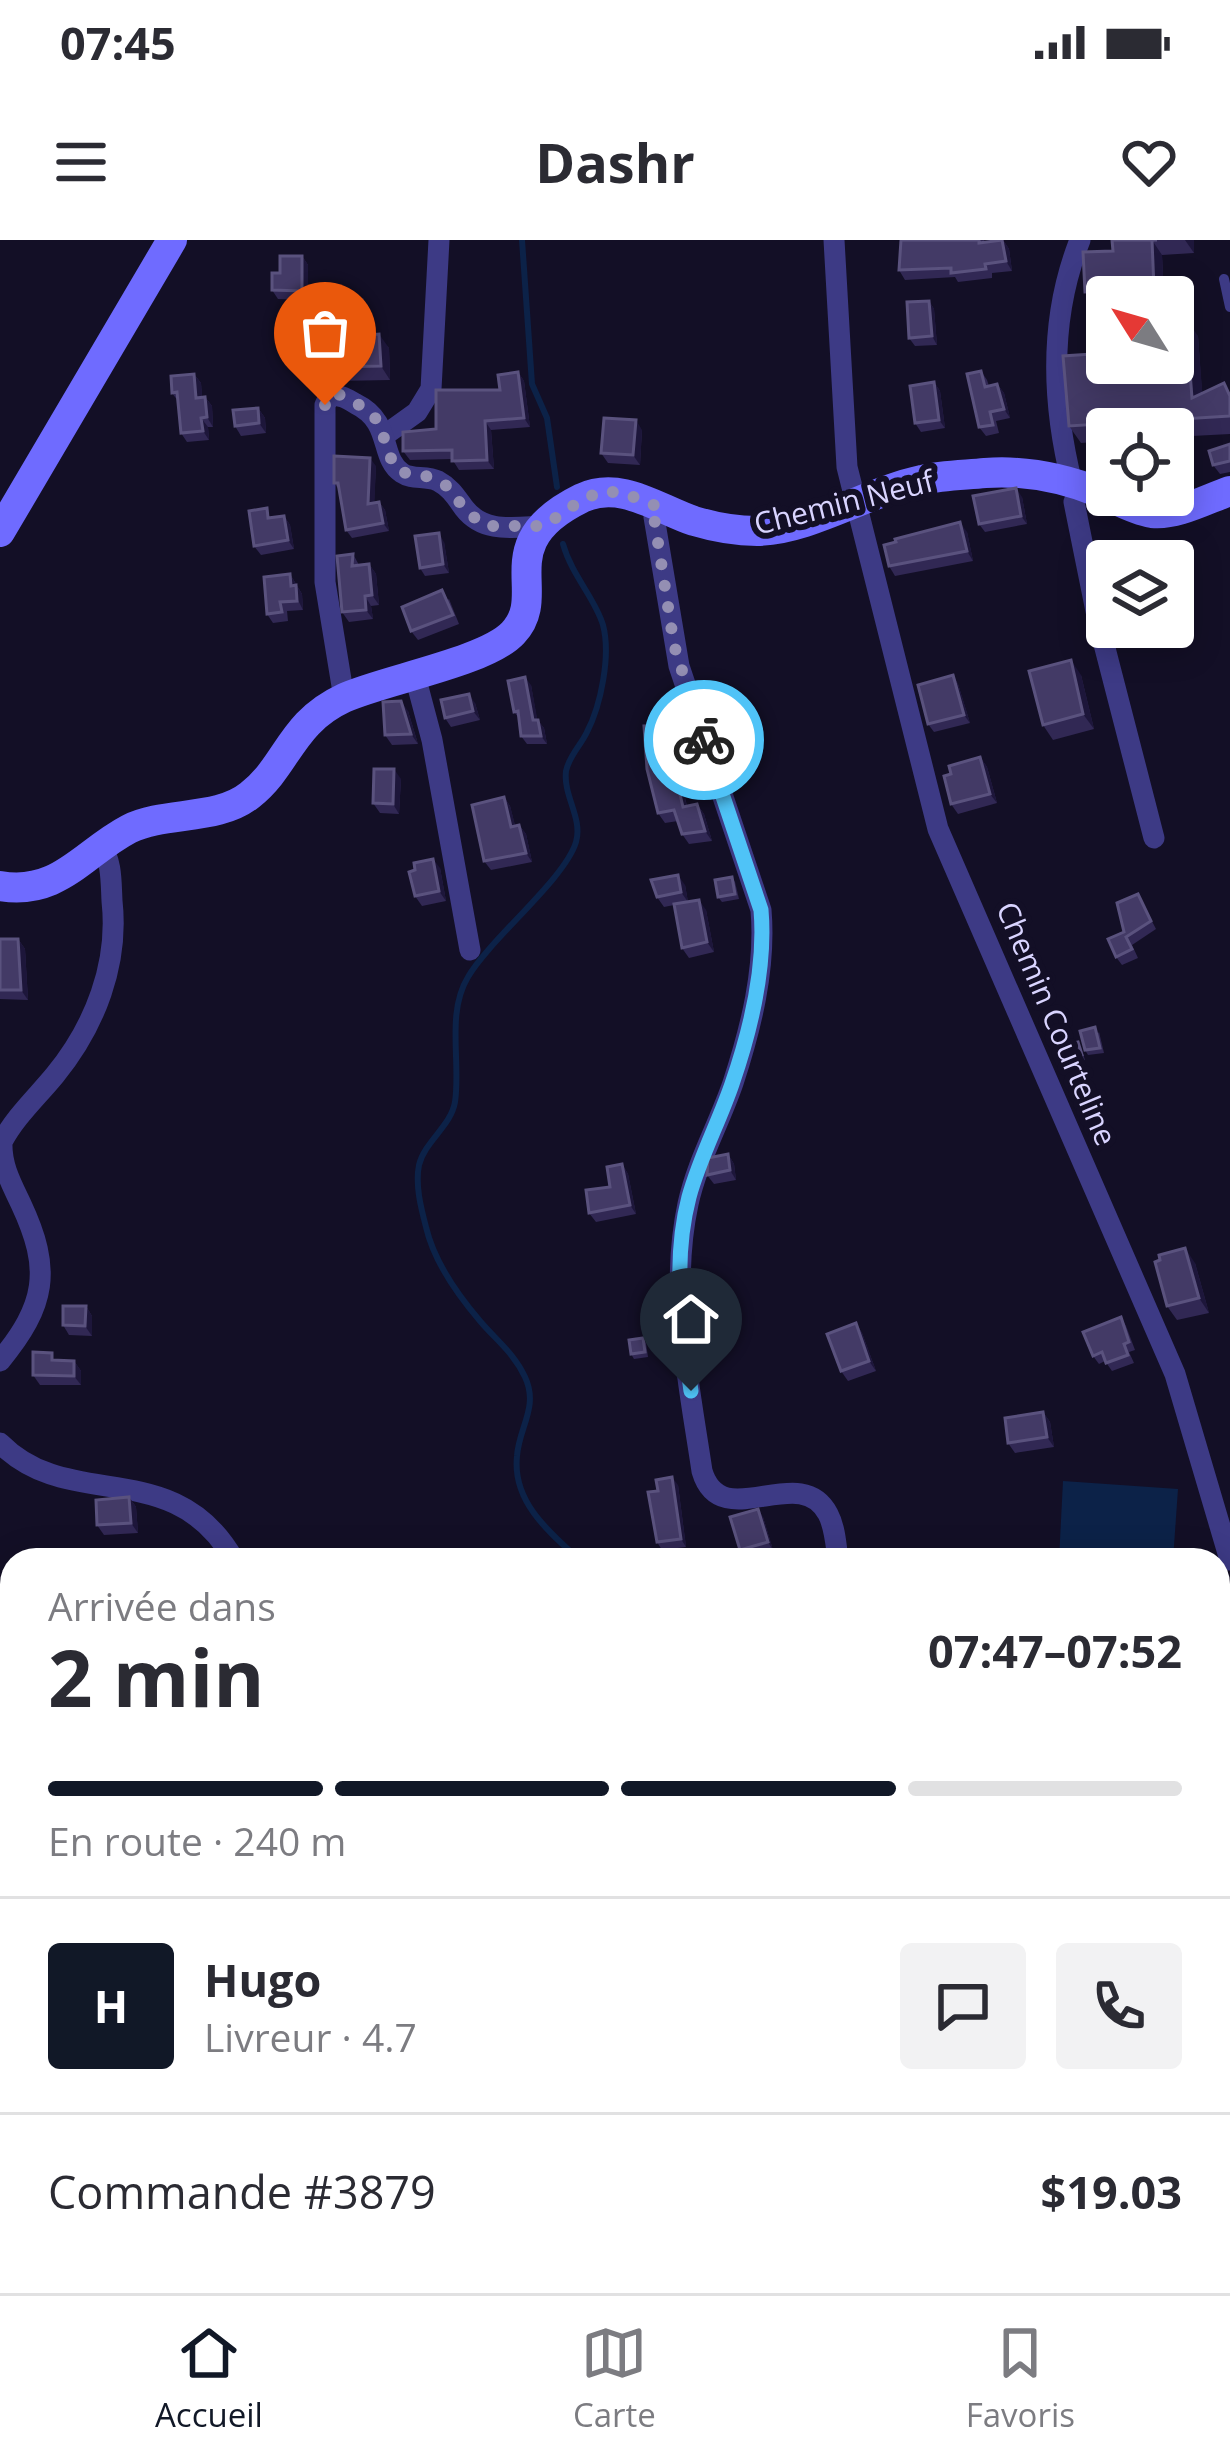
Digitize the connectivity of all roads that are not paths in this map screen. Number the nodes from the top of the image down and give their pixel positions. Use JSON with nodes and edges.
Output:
{"nodes":[{"id":1,"x":172,"y":240,"type":"edge"},
{"id":2,"x":440,"y":240,"type":"edge"},
{"id":3,"x":834,"y":240,"type":"edge"},
{"id":4,"x":1080,"y":240,"type":"edge"},
{"id":5,"x":1225,"y":278,"type":"dead end"},
{"id":6,"x":1230,"y":307,"type":"edge"},
{"id":7,"x":385,"y":435,"type":"junction"},
{"id":8,"x":1077,"y":485,"type":"junction"},
{"id":9,"x":1230,"y":491,"type":"edge"},
{"id":10,"x":856,"y":502,"type":"junction"},
{"id":11,"x":659,"y":507,"type":"junction"},
{"id":12,"x":544,"y":526,"type":"junction"},
{"id":13,"x":0,"y":532,"type":"edge"},
{"id":14,"x":415,"y":676,"type":"junction"},
{"id":15,"x":344,"y":698,"type":"junction"},
{"id":16,"x":1154,"y":838,"type":"dead end"},
{"id":17,"x":101,"y":846,"type":"junction"},
{"id":18,"x":0,"y":886,"type":"edge"},
{"id":19,"x":470,"y":950,"type":"dead end"},
{"id":20,"x":0,"y":1361,"type":"edge"},
{"id":21,"x":0,"y":1443,"type":"edge"},
{"id":22,"x":225,"y":1548,"type":"edge"},
{"id":23,"x":836,"y":1548,"type":"edge"},
{"id":24,"x":1226,"y":1548,"type":"edge"}],
"edges":[{"from":1,"to":13,"type":"main road"},
{"from":2,"to":7,"type":"street"},
{"from":3,"to":10,"type":"street","name":"Chemin Courteline"},
{"from":4,"to":8,"type":"street"},
{"from":5,"to":6,"type":"lane"},
{"from":7,"to":12,"type":"street"},
{"from":7,"to":15,"type":"street"},
{"from":8,"to":9,"type":"main road","name":"Chemin Neuf"},
{"from":8,"to":10,"type":"main road","name":"Chemin Neuf"},
{"from":8,"to":16,"type":"street"},
{"from":10,"to":11,"type":"main road","name":"Chemin Neuf"},
{"from":10,"to":24,"type":"street","name":"Chemin Courteline"},
{"from":11,"to":12,"type":"main road","name":"Chemin Neuf"},
{"from":11,"to":23,"type":"street"},
{"from":12,"to":14,"type":"main road"},
{"from":14,"to":15,"type":"main road"},
{"from":14,"to":19,"type":"street"},
{"from":15,"to":17,"type":"main road"},
{"from":17,"to":18,"type":"main road"},
{"from":17,"to":20,"type":"street"},
{"from":21,"to":22,"type":"street"}]}
